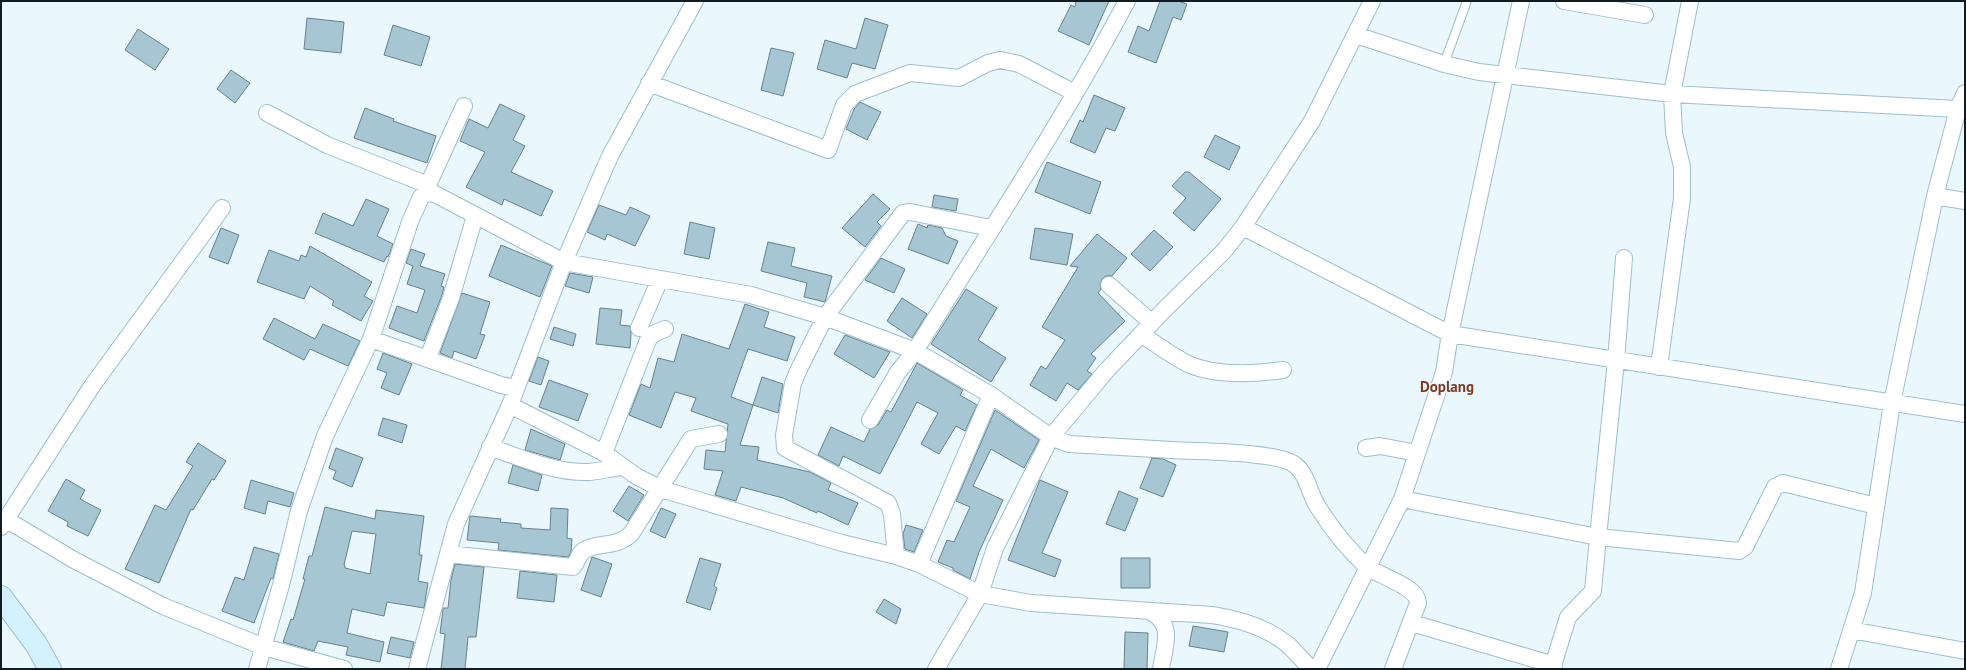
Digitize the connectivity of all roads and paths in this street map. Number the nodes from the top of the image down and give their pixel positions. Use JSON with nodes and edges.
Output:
{"nodes":[{"id":1,"x":695,"y":1,"type":"edge"},
{"id":2,"x":1128,"y":1,"type":"edge"},
{"id":3,"x":1372,"y":1,"type":"edge"},
{"id":4,"x":1467,"y":1,"type":"edge"},
{"id":5,"x":1521,"y":1,"type":"edge"},
{"id":6,"x":1564,"y":1,"type":"edge"},
{"id":7,"x":1690,"y":1,"type":"edge"},
{"id":8,"x":1645,"y":14,"type":"dead end"},
{"id":9,"x":1356,"y":35,"type":"junction"},
{"id":10,"x":1444,"y":64,"type":"junction"},
{"id":11,"x":1504,"y":75,"type":"junction"},
{"id":12,"x":649,"y":83,"type":"junction"},
{"id":13,"x":1075,"y":93,"type":"junction"},
{"id":14,"x":1965,"y":93,"type":"edge"},
{"id":15,"x":1672,"y":94,"type":"junction"},
{"id":16,"x":464,"y":106,"type":"dead end"},
{"id":17,"x":1958,"y":109,"type":"junction"},
{"id":18,"x":267,"y":113,"type":"dead end"},
{"id":19,"x":427,"y":189,"type":"junction"},
{"id":20,"x":1934,"y":196,"type":"junction"},
{"id":21,"x":1965,"y":201,"type":"edge"},
{"id":22,"x":222,"y":208,"type":"dead end"},
{"id":23,"x":475,"y":216,"type":"junction"},
{"id":24,"x":1243,"y":227,"type":"junction"},
{"id":25,"x":991,"y":228,"type":"junction"},
{"id":26,"x":1624,"y":258,"type":"dead end"},
{"id":27,"x":564,"y":262,"type":"junction"},
{"id":28,"x":660,"y":279,"type":"junction"},
{"id":29,"x":1109,"y":285,"type":"dead end"},
{"id":30,"x":825,"y":317,"type":"junction"},
{"id":31,"x":1146,"y":328,"type":"junction"},
{"id":32,"x":1450,"y":334,"type":"junction"},
{"id":33,"x":371,"y":339,"type":"junction"},
{"id":34,"x":911,"y":350,"type":"junction"},
{"id":35,"x":428,"y":358,"type":"junction"},
{"id":36,"x":1616,"y":361,"type":"junction"},
{"id":37,"x":1659,"y":367,"type":"junction"},
{"id":38,"x":1283,"y":370,"type":"dead end"},
{"id":39,"x":516,"y":388,"type":"junction"},
{"id":40,"x":991,"y":395,"type":"junction"},
{"id":41,"x":1892,"y":403,"type":"junction"},
{"id":42,"x":510,"y":405,"type":"junction"},
{"id":43,"x":1965,"y":414,"type":"edge"},
{"id":44,"x":870,"y":420,"type":"dead end"},
{"id":45,"x":719,"y":434,"type":"dead end"},
{"id":46,"x":1051,"y":437,"type":"junction"},
{"id":47,"x":490,"y":447,"type":"junction"},
{"id":48,"x":1366,"y":448,"type":"dead end"},
{"id":49,"x":604,"y":453,"type":"junction"},
{"id":50,"x":1417,"y":453,"type":"junction"},
{"id":51,"x":623,"y":466,"type":"junction"},
{"id":52,"x":661,"y":489,"type":"junction"},
{"id":53,"x":1402,"y":499,"type":"junction"},
{"id":54,"x":1876,"y":506,"type":"junction"},
{"id":55,"x":4,"y":523,"type":"edge"},
{"id":56,"x":1598,"y":537,"type":"junction"},
{"id":57,"x":448,"y":554,"type":"junction"},
{"id":58,"x":896,"y":556,"type":"junction"},
{"id":59,"x":919,"y":564,"type":"junction"},
{"id":60,"x":1367,"y":566,"type":"junction"},
{"id":61,"x":980,"y":594,"type":"junction"},
{"id":62,"x":1,"y":597,"type":"edge"},
{"id":63,"x":1152,"y":612,"type":"junction"},
{"id":64,"x":1412,"y":623,"type":"junction"},
{"id":65,"x":1851,"y":630,"type":"junction"},
{"id":66,"x":264,"y":647,"type":"junction"},
{"id":67,"x":1965,"y":651,"type":"edge"},
{"id":68,"x":1553,"y":667,"type":"edge"},
{"id":69,"x":50,"y":669,"type":"edge"},
{"id":70,"x":257,"y":669,"type":"edge"},
{"id":71,"x":344,"y":669,"type":"edge"},
{"id":72,"x":417,"y":669,"type":"edge"},
{"id":73,"x":936,"y":669,"type":"edge"},
{"id":74,"x":1162,"y":669,"type":"edge"},
{"id":75,"x":1311,"y":669,"type":"edge"},
{"id":76,"x":1317,"y":669,"type":"edge"},
{"id":77,"x":1393,"y":669,"type":"edge"},
{"id":78,"x":1839,"y":669,"type":"edge"}],
"edges":[{"from":1,"to":12,"type":"street"},
{"from":2,"to":13,"type":"street"},
{"from":3,"to":9,"type":"street"},
{"from":4,"to":10,"type":"lane"},
{"from":5,"to":11,"type":"street"},
{"from":6,"to":8,"type":"street"},
{"from":7,"to":15,"type":"street"},
{"from":9,"to":10,"type":"street"},
{"from":9,"to":24,"type":"street"},
{"from":10,"to":11,"type":"street"},
{"from":11,"to":15,"type":"street"},
{"from":11,"to":32,"type":"street"},
{"from":12,"to":13,"type":"street"},
{"from":12,"to":27,"type":"street"},
{"from":13,"to":25,"type":"street"},
{"from":14,"to":17,"type":"street"},
{"from":15,"to":17,"type":"street"},
{"from":15,"to":37,"type":"street"},
{"from":16,"to":19,"type":"street"},
{"from":17,"to":20,"type":"street"},
{"from":18,"to":19,"type":"street"},
{"from":19,"to":23,"type":"street"},
{"from":19,"to":33,"type":"street"},
{"from":20,"to":21,"type":"street"},
{"from":20,"to":41,"type":"street"},
{"from":22,"to":55,"type":"street"},
{"from":23,"to":27,"type":"street"},
{"from":23,"to":35,"type":"street"},
{"from":24,"to":31,"type":"street"},
{"from":24,"to":32,"type":"street"},
{"from":25,"to":30,"type":"street"},
{"from":25,"to":34,"type":"street"},
{"from":26,"to":36,"type":"street"},
{"from":27,"to":28,"type":"street"},
{"from":27,"to":39,"type":"street"},
{"from":28,"to":30,"type":"street"},
{"from":28,"to":49,"type":"street"},
{"from":29,"to":31,"type":"street"},
{"from":30,"to":34,"type":"street"},
{"from":30,"to":58,"type":"street"},
{"from":31,"to":38,"type":"street"},
{"from":31,"to":46,"type":"street"},
{"from":32,"to":36,"type":"street"},
{"from":32,"to":50,"type":"street"},
{"from":33,"to":35,"type":"street"},
{"from":33,"to":66,"type":"street"},
{"from":34,"to":40,"type":"street"},
{"from":34,"to":44,"type":"street"},
{"from":35,"to":39,"type":"street"},
{"from":36,"to":37,"type":"street"},
{"from":36,"to":56,"type":"street"},
{"from":37,"to":41,"type":"street"},
{"from":39,"to":42,"type":"street"},
{"from":40,"to":46,"type":"street"},
{"from":40,"to":59,"type":"street"},
{"from":41,"to":43,"type":"street"},
{"from":41,"to":54,"type":"street"},
{"from":42,"to":47,"type":"street"},
{"from":42,"to":49,"type":"street"},
{"from":45,"to":52,"type":"street"},
{"from":46,"to":60,"type":"street"},
{"from":46,"to":61,"type":"street"},
{"from":47,"to":51,"type":"street"},
{"from":47,"to":57,"type":"street"},
{"from":48,"to":50,"type":"street"},
{"from":49,"to":51,"type":"street"},
{"from":50,"to":53,"type":"street"},
{"from":51,"to":52,"type":"street"},
{"from":52,"to":57,"type":"street"},
{"from":52,"to":58,"type":"street"},
{"from":53,"to":56,"type":"street"},
{"from":53,"to":60,"type":"street"},
{"from":54,"to":56,"type":"street"},
{"from":54,"to":65,"type":"street"},
{"from":55,"to":66,"type":"street"},
{"from":56,"to":68,"type":"street"},
{"from":57,"to":72,"type":"street"},
{"from":58,"to":59,"type":"street"},
{"from":59,"to":61,"type":"street"},
{"from":60,"to":64,"type":"street"},
{"from":60,"to":76,"type":"street"},
{"from":61,"to":63,"type":"street"},
{"from":61,"to":73,"type":"street"},
{"from":62,"to":69,"type":"street"},
{"from":63,"to":74,"type":"street"},
{"from":63,"to":75,"type":"street"},
{"from":64,"to":68,"type":"street"},
{"from":64,"to":77,"type":"street"},
{"from":65,"to":67,"type":"street"},
{"from":65,"to":78,"type":"street"},
{"from":66,"to":70,"type":"street"},
{"from":66,"to":71,"type":"street"}]}
